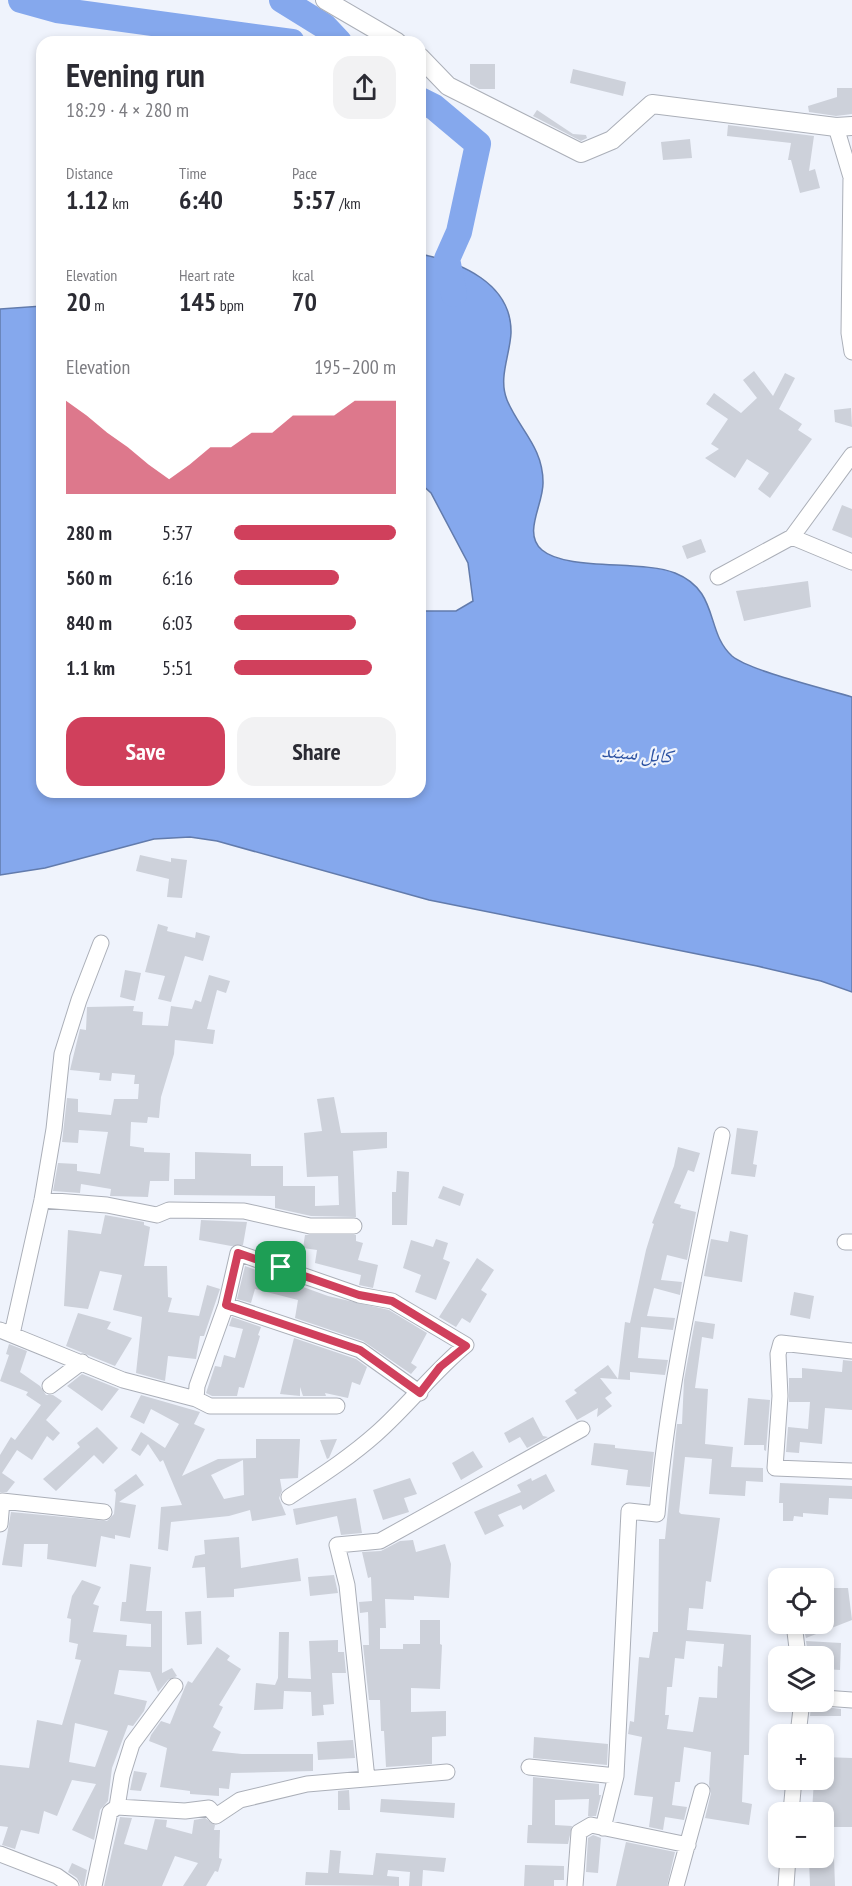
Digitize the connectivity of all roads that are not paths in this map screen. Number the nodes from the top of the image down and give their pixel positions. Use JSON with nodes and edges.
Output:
{"nodes":[{"id":1,"x":325,"y":0,"type":"edge"},
{"id":2,"x":387,"y":36,"type":"edge"},
{"id":3,"x":426,"y":63,"type":"edge"},
{"id":4,"x":844,"y":126,"type":"edge"},
{"id":5,"x":852,"y":352,"type":"edge"},
{"id":6,"x":852,"y":455,"type":"edge"},
{"id":7,"x":792,"y":537,"type":"junction"},
{"id":8,"x":852,"y":562,"type":"edge"},
{"id":9,"x":718,"y":577,"type":"dead end"},
{"id":10,"x":101,"y":943,"type":"dead end"},
{"id":11,"x":722,"y":1135,"type":"dead end"},
{"id":12,"x":42,"y":1200,"type":"junction"},
{"id":13,"x":354,"y":1226,"type":"dead end"},
{"id":14,"x":226,"y":1305,"type":"junction"},
{"id":15,"x":6,"y":1332,"type":"edge"},
{"id":16,"x":852,"y":1351,"type":"edge"},
{"id":17,"x":82,"y":1362,"type":"junction"},
{"id":18,"x":50,"y":1386,"type":"dead end"},
{"id":19,"x":420,"y":1393,"type":"junction"},
{"id":20,"x":196,"y":1399,"type":"junction"},
{"id":21,"x":337,"y":1406,"type":"dead end"},
{"id":22,"x":582,"y":1429,"type":"dead end"},
{"id":23,"x":852,"y":1471,"type":"edge"},
{"id":24,"x":289,"y":1497,"type":"dead end"},
{"id":25,"x":104,"y":1512,"type":"dead end"},
{"id":26,"x":0,"y":1524,"type":"edge"},
{"id":27,"x":175,"y":1686,"type":"dead end"},
{"id":28,"x":834,"y":1699,"type":"edge"},
{"id":29,"x":852,"y":1700,"type":"edge"},
{"id":30,"x":529,"y":1767,"type":"dead end"},
{"id":31,"x":447,"y":1772,"type":"dead end"},
{"id":32,"x":616,"y":1776,"type":"junction"},
{"id":33,"x":367,"y":1779,"type":"junction"},
{"id":34,"x":702,"y":1791,"type":"dead end"},
{"id":35,"x":117,"y":1807,"type":"junction"},
{"id":36,"x":603,"y":1828,"type":"junction"},
{"id":37,"x":688,"y":1845,"type":"junction"},
{"id":38,"x":0,"y":1854,"type":"edge"},
{"id":39,"x":787,"y":1868,"type":"edge"},
{"id":40,"x":71,"y":1886,"type":"edge"},
{"id":41,"x":94,"y":1886,"type":"edge"},
{"id":42,"x":575,"y":1886,"type":"edge"},
{"id":43,"x":676,"y":1886,"type":"edge"},
{"id":44,"x":786,"y":1886,"type":"edge"}],
"edges":[{"from":1,"to":2,"type":"street"},
{"from":3,"to":4,"type":"street"},
{"from":4,"to":5,"type":"street"},
{"from":6,"to":7,"type":"street"},
{"from":7,"to":8,"type":"street"},
{"from":7,"to":9,"type":"street"},
{"from":10,"to":12,"type":"street"},
{"from":11,"to":32,"type":"street"},
{"from":12,"to":13,"type":"street"},
{"from":12,"to":15,"type":"street"},
{"from":14,"to":19,"type":"street"},
{"from":14,"to":19,"type":"street"},
{"from":14,"to":20,"type":"street"},
{"from":15,"to":17,"type":"street"},
{"from":16,"to":23,"type":"street"},
{"from":17,"to":18,"type":"street"},
{"from":17,"to":20,"type":"street"},
{"from":19,"to":24,"type":"street"},
{"from":20,"to":21,"type":"street"},
{"from":22,"to":33,"type":"street"},
{"from":25,"to":26,"type":"street"},
{"from":27,"to":35,"type":"street"},
{"from":28,"to":29,"type":"street"},
{"from":30,"to":32,"type":"street"},
{"from":31,"to":33,"type":"street"},
{"from":32,"to":36,"type":"street"},
{"from":33,"to":35,"type":"street"},
{"from":34,"to":37,"type":"street"},
{"from":35,"to":41,"type":"street"},
{"from":36,"to":37,"type":"street"},
{"from":36,"to":42,"type":"street"},
{"from":37,"to":43,"type":"street"},
{"from":38,"to":40,"type":"street"},
{"from":39,"to":44,"type":"street"}]}
